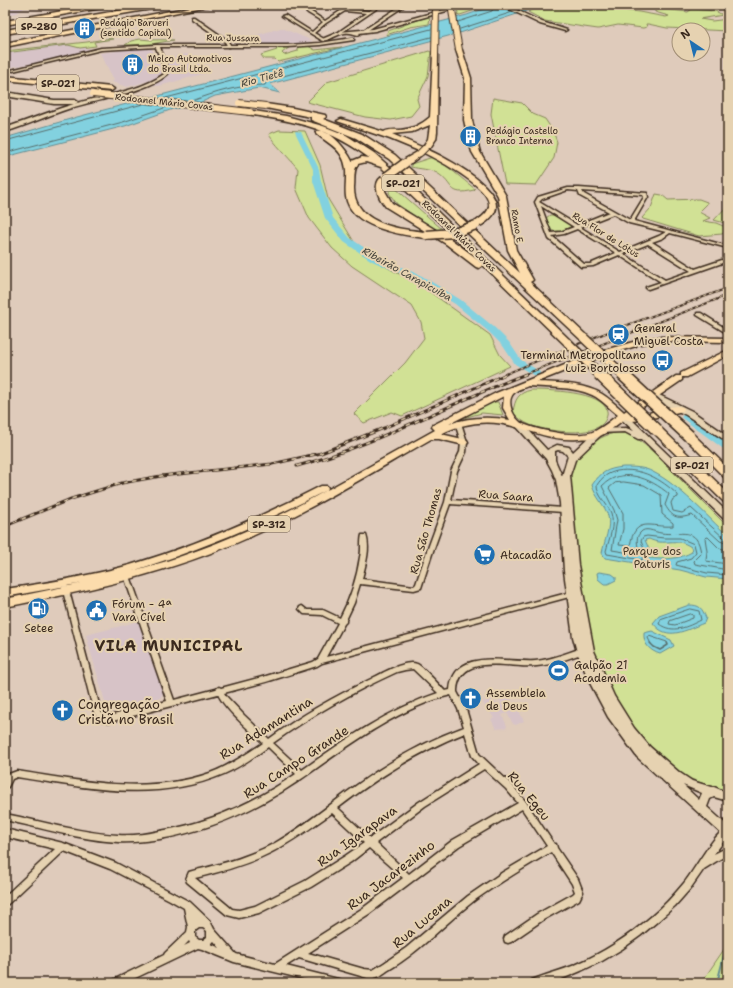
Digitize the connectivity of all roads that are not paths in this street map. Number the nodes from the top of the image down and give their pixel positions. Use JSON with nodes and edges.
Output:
{"nodes":[{"id":1,"x":81,"y":5,"type":"edge"},
{"id":2,"x":107,"y":5,"type":"edge"},
{"id":3,"x":129,"y":5,"type":"edge"},
{"id":4,"x":163,"y":5,"type":"edge"},
{"id":5,"x":210,"y":5,"type":"edge"},
{"id":6,"x":301,"y":5,"type":"edge"},
{"id":7,"x":331,"y":5,"type":"edge"},
{"id":8,"x":352,"y":5,"type":"edge"},
{"id":9,"x":380,"y":5,"type":"edge"},
{"id":10,"x":404,"y":5,"type":"edge"},
{"id":11,"x":451,"y":5,"type":"edge"},
{"id":12,"x":466,"y":5,"type":"edge"},
{"id":13,"x":503,"y":5,"type":"edge"},
{"id":14,"x":436,"y":6,"type":"edge"},
{"id":15,"x":375,"y":8,"type":"junction"},
{"id":16,"x":348,"y":9,"type":"junction"},
{"id":17,"x":361,"y":10,"type":"junction"},
{"id":18,"x":368,"y":12,"type":"junction"},
{"id":19,"x":284,"y":16,"type":"dead end"},
{"id":20,"x":192,"y":18,"type":"dead end"},
{"id":21,"x":381,"y":19,"type":"junction"},
{"id":22,"x":326,"y":22,"type":"junction"},
{"id":23,"x":5,"y":23,"type":"edge"},
{"id":24,"x":5,"y":27,"type":"edge"},
{"id":25,"x":383,"y":27,"type":"junction"},
{"id":26,"x":372,"y":28,"type":"junction"},
{"id":27,"x":351,"y":30,"type":"junction"},
{"id":28,"x":565,"y":30,"type":"dead end"},
{"id":29,"x":5,"y":32,"type":"edge"},
{"id":30,"x":312,"y":33,"type":"junction"},
{"id":31,"x":340,"y":33,"type":"junction"},
{"id":32,"x":353,"y":39,"type":"junction"},
{"id":33,"x":323,"y":40,"type":"junction"},
{"id":34,"x":330,"y":42,"type":"junction"},
{"id":35,"x":310,"y":44,"type":"junction"},
{"id":36,"x":5,"y":45,"type":"edge"},
{"id":37,"x":157,"y":46,"type":"junction"},
{"id":38,"x":229,"y":46,"type":"junction"},
{"id":39,"x":13,"y":70,"type":"dead end"},
{"id":40,"x":5,"y":78,"type":"edge"},
{"id":41,"x":5,"y":84,"type":"edge"},
{"id":42,"x":5,"y":94,"type":"edge"},
{"id":43,"x":94,"y":97,"type":"junction"},
{"id":44,"x":54,"y":102,"type":"junction"},
{"id":45,"x":71,"y":105,"type":"junction"},
{"id":46,"x":62,"y":106,"type":"junction"},
{"id":47,"x":281,"y":109,"type":"junction"},
{"id":48,"x":54,"y":113,"type":"junction"},
{"id":49,"x":286,"y":118,"type":"junction"},
{"id":50,"x":433,"y":118,"type":"junction"},
{"id":51,"x":371,"y":129,"type":"junction"},
{"id":52,"x":5,"y":130,"type":"edge"},
{"id":53,"x":409,"y":143,"type":"junction"},
{"id":54,"x":385,"y":152,"type":"junction"},
{"id":55,"x":382,"y":164,"type":"junction"},
{"id":56,"x":351,"y":169,"type":"junction"},
{"id":57,"x":579,"y":189,"type":"junction"},
{"id":58,"x":537,"y":202,"type":"junction"},
{"id":59,"x":612,"y":213,"type":"junction"},
{"id":60,"x":558,"y":214,"type":"junction"},
{"id":61,"x":542,"y":216,"type":"junction"},
{"id":62,"x":631,"y":222,"type":"junction"},
{"id":63,"x":577,"y":226,"type":"junction"},
{"id":64,"x":669,"y":232,"type":"junction"},
{"id":65,"x":550,"y":235,"type":"junction"},
{"id":66,"x":648,"y":242,"type":"junction"},
{"id":67,"x":728,"y":246,"type":"edge"},
{"id":68,"x":620,"y":253,"type":"junction"},
{"id":69,"x":728,"y":260,"type":"edge"},
{"id":70,"x":695,"y":271,"type":"junction"},
{"id":71,"x":665,"y":282,"type":"junction"},
{"id":72,"x":648,"y":288,"type":"dead end"},
{"id":73,"x":541,"y":296,"type":"junction"},
{"id":74,"x":528,"y":302,"type":"junction"},
{"id":75,"x":699,"y":314,"type":"dead end"},
{"id":76,"x":728,"y":332,"type":"edge"},
{"id":77,"x":728,"y":340,"type":"edge"},
{"id":78,"x":728,"y":352,"type":"edge"},
{"id":79,"x":724,"y":356,"type":"edge"},
{"id":80,"x":527,"y":384,"type":"junction"},
{"id":81,"x":512,"y":390,"type":"junction"},
{"id":82,"x":652,"y":395,"type":"junction"},
{"id":83,"x":611,"y":406,"type":"junction"},
{"id":84,"x":680,"y":409,"type":"junction"},
{"id":85,"x":622,"y":415,"type":"junction"},
{"id":86,"x":458,"y":424,"type":"junction"},
{"id":87,"x":520,"y":425,"type":"junction"},
{"id":88,"x":611,"y":425,"type":"junction"},
{"id":89,"x":600,"y":432,"type":"junction"},
{"id":90,"x":431,"y":436,"type":"junction"},
{"id":91,"x":728,"y":440,"type":"edge"},
{"id":92,"x":464,"y":442,"type":"junction"},
{"id":93,"x":660,"y":451,"type":"junction"},
{"id":94,"x":571,"y":459,"type":"junction"},
{"id":95,"x":551,"y":460,"type":"junction"},
{"id":96,"x":728,"y":474,"type":"edge"},
{"id":97,"x":728,"y":499,"type":"edge"},
{"id":98,"x":448,"y":502,"type":"junction"},
{"id":99,"x":563,"y":510,"type":"junction"},
{"id":100,"x":728,"y":518,"type":"edge"},
{"id":101,"x":364,"y":537,"type":"dead end"},
{"id":102,"x":127,"y":576,"type":"junction"},
{"id":103,"x":358,"y":581,"type":"junction"},
{"id":104,"x":65,"y":588,"type":"junction"},
{"id":105,"x":5,"y":593,"type":"edge"},
{"id":106,"x":571,"y":594,"type":"junction"},
{"id":107,"x":5,"y":603,"type":"edge"},
{"id":108,"x":302,"y":609,"type":"dead end"},
{"id":109,"x":343,"y":622,"type":"junction"},
{"id":110,"x":582,"y":651,"type":"junction"},
{"id":111,"x":318,"y":663,"type":"junction"},
{"id":112,"x":219,"y":690,"type":"junction"},
{"id":113,"x":453,"y":692,"type":"junction"},
{"id":114,"x":443,"y":693,"type":"junction"},
{"id":115,"x":171,"y":702,"type":"junction"},
{"id":116,"x":467,"y":729,"type":"junction"},
{"id":117,"x":269,"y":743,"type":"junction"},
{"id":118,"x":484,"y":765,"type":"junction"},
{"id":119,"x":301,"y":774,"type":"junction"},
{"id":120,"x":6,"y":782,"type":"edge"},
{"id":121,"x":714,"y":791,"type":"junction"},
{"id":122,"x":728,"y":797,"type":"edge"},
{"id":123,"x":522,"y":804,"type":"junction"},
{"id":124,"x":332,"y":808,"type":"junction"},
{"id":125,"x":701,"y":808,"type":"junction"},
{"id":126,"x":5,"y":817,"type":"edge"},
{"id":127,"x":726,"y":829,"type":"edge"},
{"id":128,"x":5,"y":833,"type":"edge"},
{"id":129,"x":370,"y":843,"type":"junction"},
{"id":130,"x":63,"y":847,"type":"junction"},
{"id":131,"x":553,"y":847,"type":"junction"},
{"id":132,"x":728,"y":851,"type":"edge"},
{"id":133,"x":700,"y":869,"type":"junction"},
{"id":134,"x":409,"y":879,"type":"junction"},
{"id":135,"x":5,"y":901,"type":"edge"},
{"id":136,"x":187,"y":905,"type":"junction"},
{"id":137,"x":206,"y":924,"type":"junction"},
{"id":138,"x":192,"y":931,"type":"junction"},
{"id":139,"x":212,"y":932,"type":"junction"},
{"id":140,"x":508,"y":939,"type":"dead end"},
{"id":141,"x":199,"y":944,"type":"junction"},
{"id":142,"x":298,"y":954,"type":"junction"},
{"id":143,"x":234,"y":958,"type":"junction"},
{"id":144,"x":165,"y":959,"type":"junction"},
{"id":145,"x":276,"y":968,"type":"junction"},
{"id":146,"x":116,"y":983,"type":"edge"},
{"id":147,"x":338,"y":983,"type":"edge"},
{"id":148,"x":535,"y":983,"type":"edge"}],
"edges":[{"from":1,"to":23,"type":"highway"},
{"from":2,"to":23,"type":"highway"},
{"from":3,"to":24,"type":"highway","number":"SP-280"},
{"from":4,"to":29,"type":"highway","number":"SP-280"},
{"from":5,"to":36,"type":"highway"},
{"from":6,"to":22,"type":"street"},
{"from":7,"to":16,"type":"street"},
{"from":8,"to":16,"type":"street"},
{"from":9,"to":15,"type":"street"},
{"from":10,"to":21,"type":"street"},
{"from":11,"to":73,"type":"highway","name":"Ramo E","bridge":true},
{"from":12,"to":25,"type":"main road"},
{"from":13,"to":28,"type":"street"},
{"from":14,"to":50,"type":"highway","bridge":true},
{"from":15,"to":17,"type":"street"},
{"from":15,"to":18,"type":"street"},
{"from":16,"to":17,"type":"street"},
{"from":16,"to":22,"type":"street"},
{"from":17,"to":18,"type":"street"},
{"from":18,"to":27,"type":"street"},
{"from":19,"to":30,"type":"street"},
{"from":20,"to":38,"type":"street"},
{"from":21,"to":25,"type":"street"},
{"from":21,"to":26,"type":"street"},
{"from":22,"to":30,"type":"street"},
{"from":25,"to":26,"type":"main road"},
{"from":26,"to":27,"type":"main road","name":"Rua Jussara"},
{"from":26,"to":32,"type":"main road","name":"Rua Jussara"},
{"from":27,"to":31,"type":"main road","name":"Rua Jussara"},
{"from":27,"to":32,"type":"main road"},
{"from":30,"to":33,"type":"street"},
{"from":31,"to":32,"type":"main road"},
{"from":31,"to":33,"type":"main road","name":"Rua Jussara"},
{"from":32,"to":34,"type":"main road","name":"Rua Jussara"},
{"from":33,"to":34,"type":"main road"},
{"from":33,"to":35,"type":"main road","name":"Rua Jussara"},
{"from":34,"to":35,"type":"main road","name":"Rua Jussara"},
{"from":35,"to":38,"type":"main road","name":"Rua Jussara"},
{"from":37,"to":38,"type":"main road","name":"Rua Jussara"},
{"from":37,"to":39,"type":"street","name":"Rua Jussara"},
{"from":37,"to":43,"type":"main road"},
{"from":40,"to":47,"type":"highway","name":"Rodoanel Mário Covas","number":"SP-021","bridge":true},
{"from":41,"to":43,"type":"highway","name":"Rodoanel Mário Covas","number":"SP-021"},
{"from":42,"to":44,"type":"main road"},
{"from":43,"to":45,"type":"main road"},
{"from":43,"to":49,"type":"highway","name":"Rodoanel Mário Covas","number":"SP-021","bridge":true},
{"from":44,"to":45,"type":"main road"},
{"from":44,"to":46,"type":"main road"},
{"from":45,"to":46,"type":"main road"},
{"from":45,"to":48,"type":"main road"},
{"from":46,"to":48,"type":"main road"},
{"from":47,"to":51,"type":"highway"},
{"from":47,"to":54,"type":"highway","name":"Rodoanel Mário Covas","number":"SP-021"},
{"from":48,"to":52,"type":"main road"},
{"from":49,"to":55,"type":"highway","name":"Rodoanel Mário Covas","number":"SP-021"},
{"from":49,"to":56,"type":"highway"},
{"from":50,"to":51,"type":"highway"},
{"from":50,"to":74,"type":"highway","bridge":true},
{"from":51,"to":53,"type":"highway"},
{"from":53,"to":54,"type":"highway"},
{"from":53,"to":56,"type":"highway","bridge":true},
{"from":54,"to":73,"type":"highway","name":"Rodoanel Mário Covas","number":"SP-021"},
{"from":55,"to":56,"type":"highway"},
{"from":55,"to":74,"type":"highway","name":"Rodoanel Mário Covas","number":"SP-021"},
{"from":57,"to":58,"type":"street"},
{"from":57,"to":59,"type":"street"},
{"from":57,"to":62,"type":"street"},
{"from":58,"to":60,"type":"street","name":"Rua Flor de Lótus"},
{"from":58,"to":61,"type":"street"},
{"from":59,"to":62,"type":"street"},
{"from":59,"to":63,"type":"street"},
{"from":60,"to":61,"type":"street"},
{"from":60,"to":63,"type":"street","name":"Rua Flor de Lótus"},
{"from":61,"to":65,"type":"street"},
{"from":62,"to":64,"type":"street"},
{"from":63,"to":65,"type":"street"},
{"from":63,"to":68,"type":"street","name":"Rua Flor de Lótus"},
{"from":64,"to":66,"type":"street"},
{"from":64,"to":67,"type":"street"},
{"from":65,"to":68,"type":"street"},
{"from":66,"to":68,"type":"street"},
{"from":66,"to":70,"type":"street"},
{"from":68,"to":71,"type":"street","name":"Rua Flor de Lótus"},
{"from":69,"to":70,"type":"street"},
{"from":70,"to":71,"type":"street"},
{"from":71,"to":72,"type":"street"},
{"from":73,"to":96,"type":"highway","name":"Rodoanel Mário Covas","number":"SP-021","bridge":true},
{"from":74,"to":97,"type":"highway","name":"Rodoanel Mário Covas","number":"SP-021","bridge":true},
{"from":75,"to":76,"type":"street"},
{"from":77,"to":80,"type":"main road"},
{"from":78,"to":79,"type":"main road"},
{"from":79,"to":82,"type":"main road"},
{"from":80,"to":81,"type":"main road"},
{"from":80,"to":83,"type":"main road"},
{"from":81,"to":87,"type":"main road"},
{"from":81,"to":104,"type":"main road","number":"SP-312"},
{"from":82,"to":84,"type":"main road"},
{"from":82,"to":85,"type":"main road"},
{"from":83,"to":85,"type":"main road"},
{"from":83,"to":88,"type":"main road"},
{"from":84,"to":85,"type":"main road"},
{"from":84,"to":91,"type":"main road"},
{"from":85,"to":88,"type":"main road"},
{"from":85,"to":93,"type":"main road"},
{"from":86,"to":87,"type":"main road","number":"SP-312"},
{"from":86,"to":90,"type":"main road","number":"SP-312"},
{"from":86,"to":92,"type":"street"},
{"from":87,"to":89,"type":"main road"},
{"from":87,"to":95,"type":"main road"},
{"from":88,"to":89,"type":"main road"},
{"from":89,"to":93,"type":"main road"},
{"from":89,"to":94,"type":"main road"},
{"from":90,"to":92,"type":"main road"},
{"from":90,"to":102,"type":"main road","number":"SP-312"},
{"from":92,"to":98,"type":"street","name":"Rua São Thomas"},
{"from":93,"to":100,"type":"main road"},
{"from":94,"to":95,"type":"main road"},
{"from":94,"to":121,"type":"main road"},
{"from":95,"to":99,"type":"main road"},
{"from":98,"to":99,"type":"street","name":"Rua Saara"},
{"from":98,"to":103,"type":"street","name":"Rua São Thomas"},
{"from":99,"to":106,"type":"main road"},
{"from":101,"to":103,"type":"street"},
{"from":102,"to":104,"type":"main road","number":"SP-312"},
{"from":102,"to":115,"type":"street"},
{"from":103,"to":109,"type":"street"},
{"from":104,"to":105,"type":"main road","number":"SP-312"},
{"from":104,"to":107,"type":"main road","number":"SP-312"},
{"from":104,"to":115,"type":"street"},
{"from":106,"to":110,"type":"main road"},
{"from":106,"to":111,"type":"street"},
{"from":108,"to":109,"type":"street"},
{"from":109,"to":111,"type":"street"},
{"from":110,"to":113,"type":"street"},
{"from":110,"to":125,"type":"main road"},
{"from":111,"to":112,"type":"street"},
{"from":112,"to":115,"type":"street"},
{"from":112,"to":117,"type":"street"},
{"from":113,"to":114,"type":"street","name":"Rua Campo Grande"},
{"from":113,"to":116,"type":"street","name":"Rua Egeu"},
{"from":114,"to":117,"type":"street","name":"Rua Adamantina"},
{"from":114,"to":119,"type":"street","name":"Rua Campo Grande"},
{"from":116,"to":118,"type":"street","name":"Rua Egeu"},
{"from":116,"to":124,"type":"street"},
{"from":117,"to":119,"type":"street"},
{"from":117,"to":120,"type":"street","name":"Rua Adamantina"},
{"from":118,"to":123,"type":"street","name":"Rua Egeu"},
{"from":118,"to":129,"type":"street","name":"Rua Igarapava"},
{"from":119,"to":126,"type":"street","name":"Rua Campo Grande"},
{"from":121,"to":122,"type":"main road"},
{"from":121,"to":125,"type":"main road"},
{"from":123,"to":131,"type":"street","name":"Rua Egeu"},
{"from":123,"to":134,"type":"street","name":"Rua Jacarezinho"},
{"from":124,"to":129,"type":"street"},
{"from":124,"to":129,"type":"street","name":"Rua Igarapava"},
{"from":125,"to":127,"type":"main road"},
{"from":127,"to":133,"type":"street"},
{"from":128,"to":130,"type":"street"},
{"from":129,"to":134,"type":"street"},
{"from":130,"to":135,"type":"street"},
{"from":130,"to":136,"type":"street"},
{"from":131,"to":140,"type":"street","name":"Rua Egeu"},
{"from":131,"to":142,"type":"street","name":"Rua Lucena"},
{"from":132,"to":133,"type":"street"},
{"from":133,"to":148,"type":"street"},
{"from":134,"to":142,"type":"street","name":"Rua Jacarezinho"},
{"from":136,"to":137,"type":"street"},
{"from":136,"to":138,"type":"street"},
{"from":137,"to":138,"type":"street"},
{"from":137,"to":139,"type":"street"},
{"from":138,"to":141,"type":"street"},
{"from":138,"to":144,"type":"street"},
{"from":139,"to":141,"type":"street"},
{"from":139,"to":143,"type":"street"},
{"from":141,"to":143,"type":"street"},
{"from":141,"to":144,"type":"street"},
{"from":142,"to":145,"type":"street","name":"Rua Jacarezinho"},
{"from":143,"to":145,"type":"street"},
{"from":144,"to":146,"type":"street"},
{"from":145,"to":147,"type":"street"}]}
